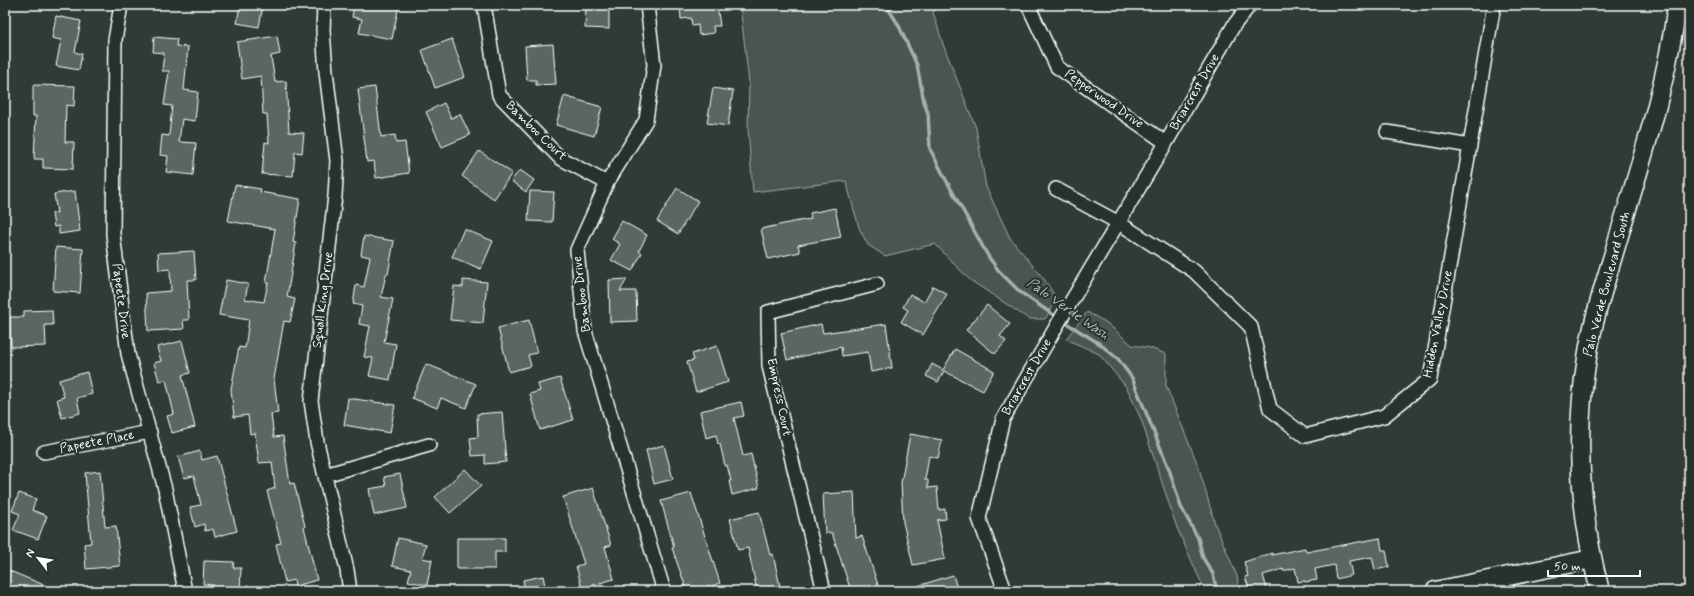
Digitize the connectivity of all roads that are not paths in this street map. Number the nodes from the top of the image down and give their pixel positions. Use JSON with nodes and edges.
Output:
{"nodes":[{"id":1,"x":121,"y":5,"type":"edge"},
{"id":2,"x":324,"y":5,"type":"edge"},
{"id":3,"x":647,"y":5,"type":"edge"},
{"id":4,"x":1028,"y":5,"type":"edge"},
{"id":5,"x":1250,"y":5,"type":"edge"},
{"id":6,"x":1494,"y":5,"type":"edge"},
{"id":7,"x":1677,"y":5,"type":"edge"},
{"id":8,"x":485,"y":11,"type":"dead end"},
{"id":9,"x":1387,"y":132,"type":"dead end"},
{"id":10,"x":1166,"y":143,"type":"junction"},
{"id":11,"x":1470,"y":146,"type":"junction"},
{"id":12,"x":607,"y":183,"type":"junction"},
{"id":13,"x":1056,"y":189,"type":"dead end"},
{"id":14,"x":1119,"y":223,"type":"junction"},
{"id":15,"x":877,"y":284,"type":"dead end"},
{"id":16,"x":150,"y":432,"type":"junction"},
{"id":17,"x":429,"y":445,"type":"dead end"},
{"id":18,"x":44,"y":452,"type":"dead end"},
{"id":19,"x":324,"y":475,"type":"junction"},
{"id":20,"x":1592,"y":559,"type":"junction"},
{"id":21,"x":185,"y":591,"type":"edge"},
{"id":22,"x":350,"y":591,"type":"edge"},
{"id":23,"x":664,"y":591,"type":"edge"},
{"id":24,"x":824,"y":591,"type":"edge"},
{"id":25,"x":1006,"y":591,"type":"edge"},
{"id":26,"x":1435,"y":591,"type":"edge"},
{"id":27,"x":1600,"y":591,"type":"edge"}],
"edges":[{"from":1,"to":16,"type":"street","name":"Papeete Drive"},
{"from":2,"to":19,"type":"street","name":"Squall King Drive"},
{"from":3,"to":12,"type":"street","name":"Bamboo Drive"},
{"from":4,"to":10,"type":"street","name":"Pepperwood Drive"},
{"from":5,"to":10,"type":"street","name":"Briarcrest Drive"},
{"from":6,"to":11,"type":"street","name":"Hidden Valley Drive"},
{"from":7,"to":20,"type":"main road","name":"Palo Verde Boulevard South"},
{"from":8,"to":12,"type":"street","name":"Bamboo Court"},
{"from":9,"to":11,"type":"street"},
{"from":10,"to":14,"type":"street","name":"Briarcrest Drive"},
{"from":11,"to":14,"type":"street","name":"Hidden Valley Drive"},
{"from":12,"to":23,"type":"street","name":"Bamboo Drive"},
{"from":13,"to":14,"type":"street"},
{"from":14,"to":25,"type":"street","name":"Briarcrest Drive"},
{"from":15,"to":24,"type":"street","name":"Empress Court"},
{"from":16,"to":18,"type":"street","name":"Papeete Place"},
{"from":16,"to":21,"type":"street","name":"Papeete Drive"},
{"from":17,"to":19,"type":"street"},
{"from":19,"to":22,"type":"street","name":"Squall King Drive"},
{"from":20,"to":26,"type":"main road"},
{"from":20,"to":27,"type":"main road","name":"Palo Verde Boulevard South"}]}
